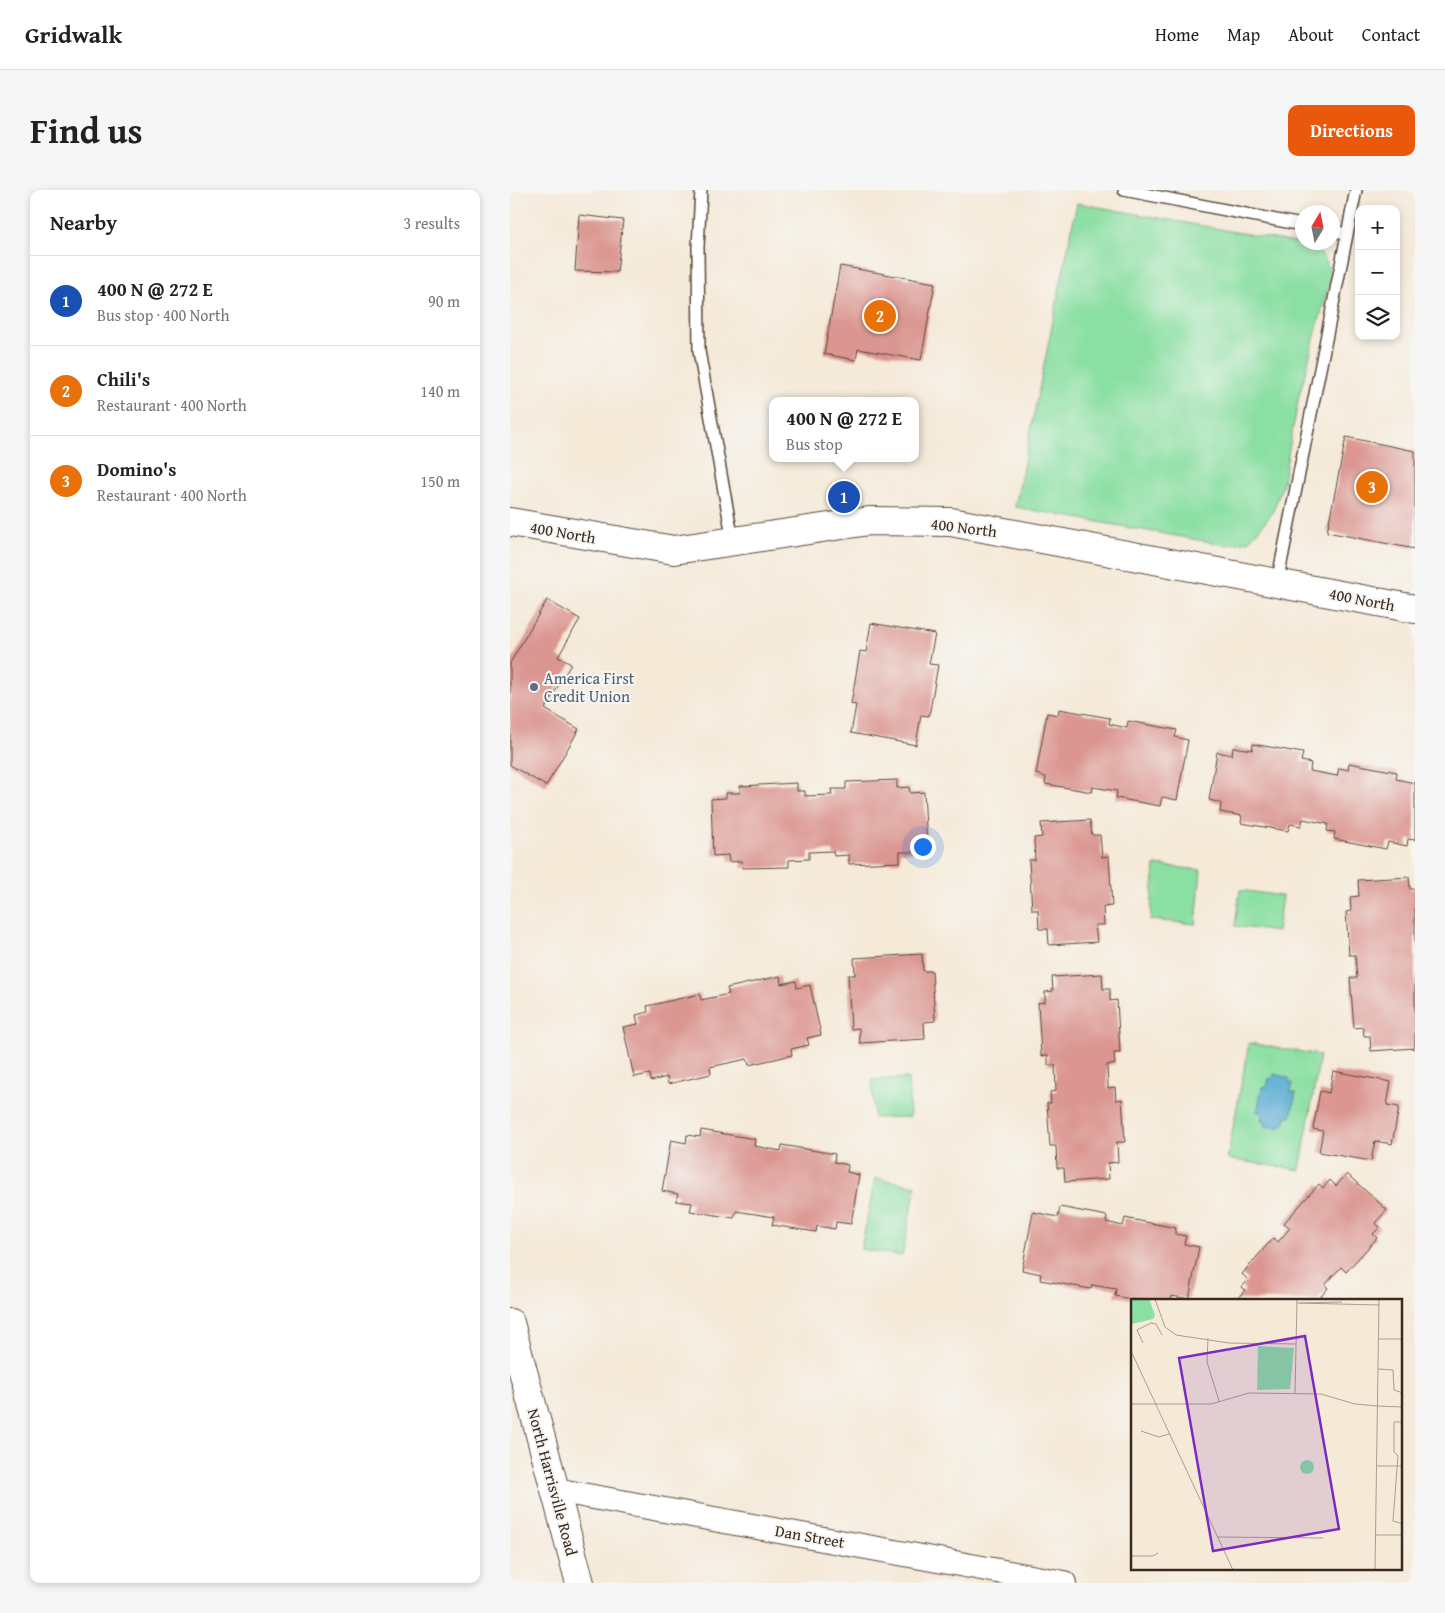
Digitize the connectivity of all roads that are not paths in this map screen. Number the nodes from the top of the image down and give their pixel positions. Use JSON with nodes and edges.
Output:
{"nodes":[{"id":1,"x":701,"y":190,"type":"edge"},
{"id":2,"x":1124,"y":190,"type":"edge"},
{"id":3,"x":1356,"y":190,"type":"edge"},
{"id":4,"x":1295,"y":224,"type":"edge"},
{"id":5,"x":1340,"y":233,"type":"edge"},
{"id":6,"x":1347,"y":234,"type":"junction"},
{"id":7,"x":510,"y":522,"type":"edge"},
{"id":8,"x":733,"y":541,"type":"junction"},
{"id":9,"x":1277,"y":583,"type":"junction"},
{"id":10,"x":1415,"y":609,"type":"edge"},
{"id":11,"x":510,"y":1323,"type":"edge"},
{"id":12,"x":555,"y":1490,"type":"junction"},
{"id":13,"x":580,"y":1583,"type":"edge"},
{"id":14,"x":1064,"y":1583,"type":"edge"}],
"edges":[{"from":1,"to":8,"type":"lane"},
{"from":2,"to":4,"type":"lane"},
{"from":3,"to":6,"type":"lane"},
{"from":5,"to":6,"type":"lane"},
{"from":6,"to":9,"type":"lane"},
{"from":7,"to":8,"type":"street","name":"400 North"},
{"from":8,"to":9,"type":"street","name":"400 North"},
{"from":9,"to":10,"type":"street","name":"400 North"},
{"from":11,"to":12,"type":"street","name":"North Harrisville Road"},
{"from":12,"to":13,"type":"street","name":"North Harrisville Road"},
{"from":12,"to":14,"type":"street","name":"Dan Street"}]}
